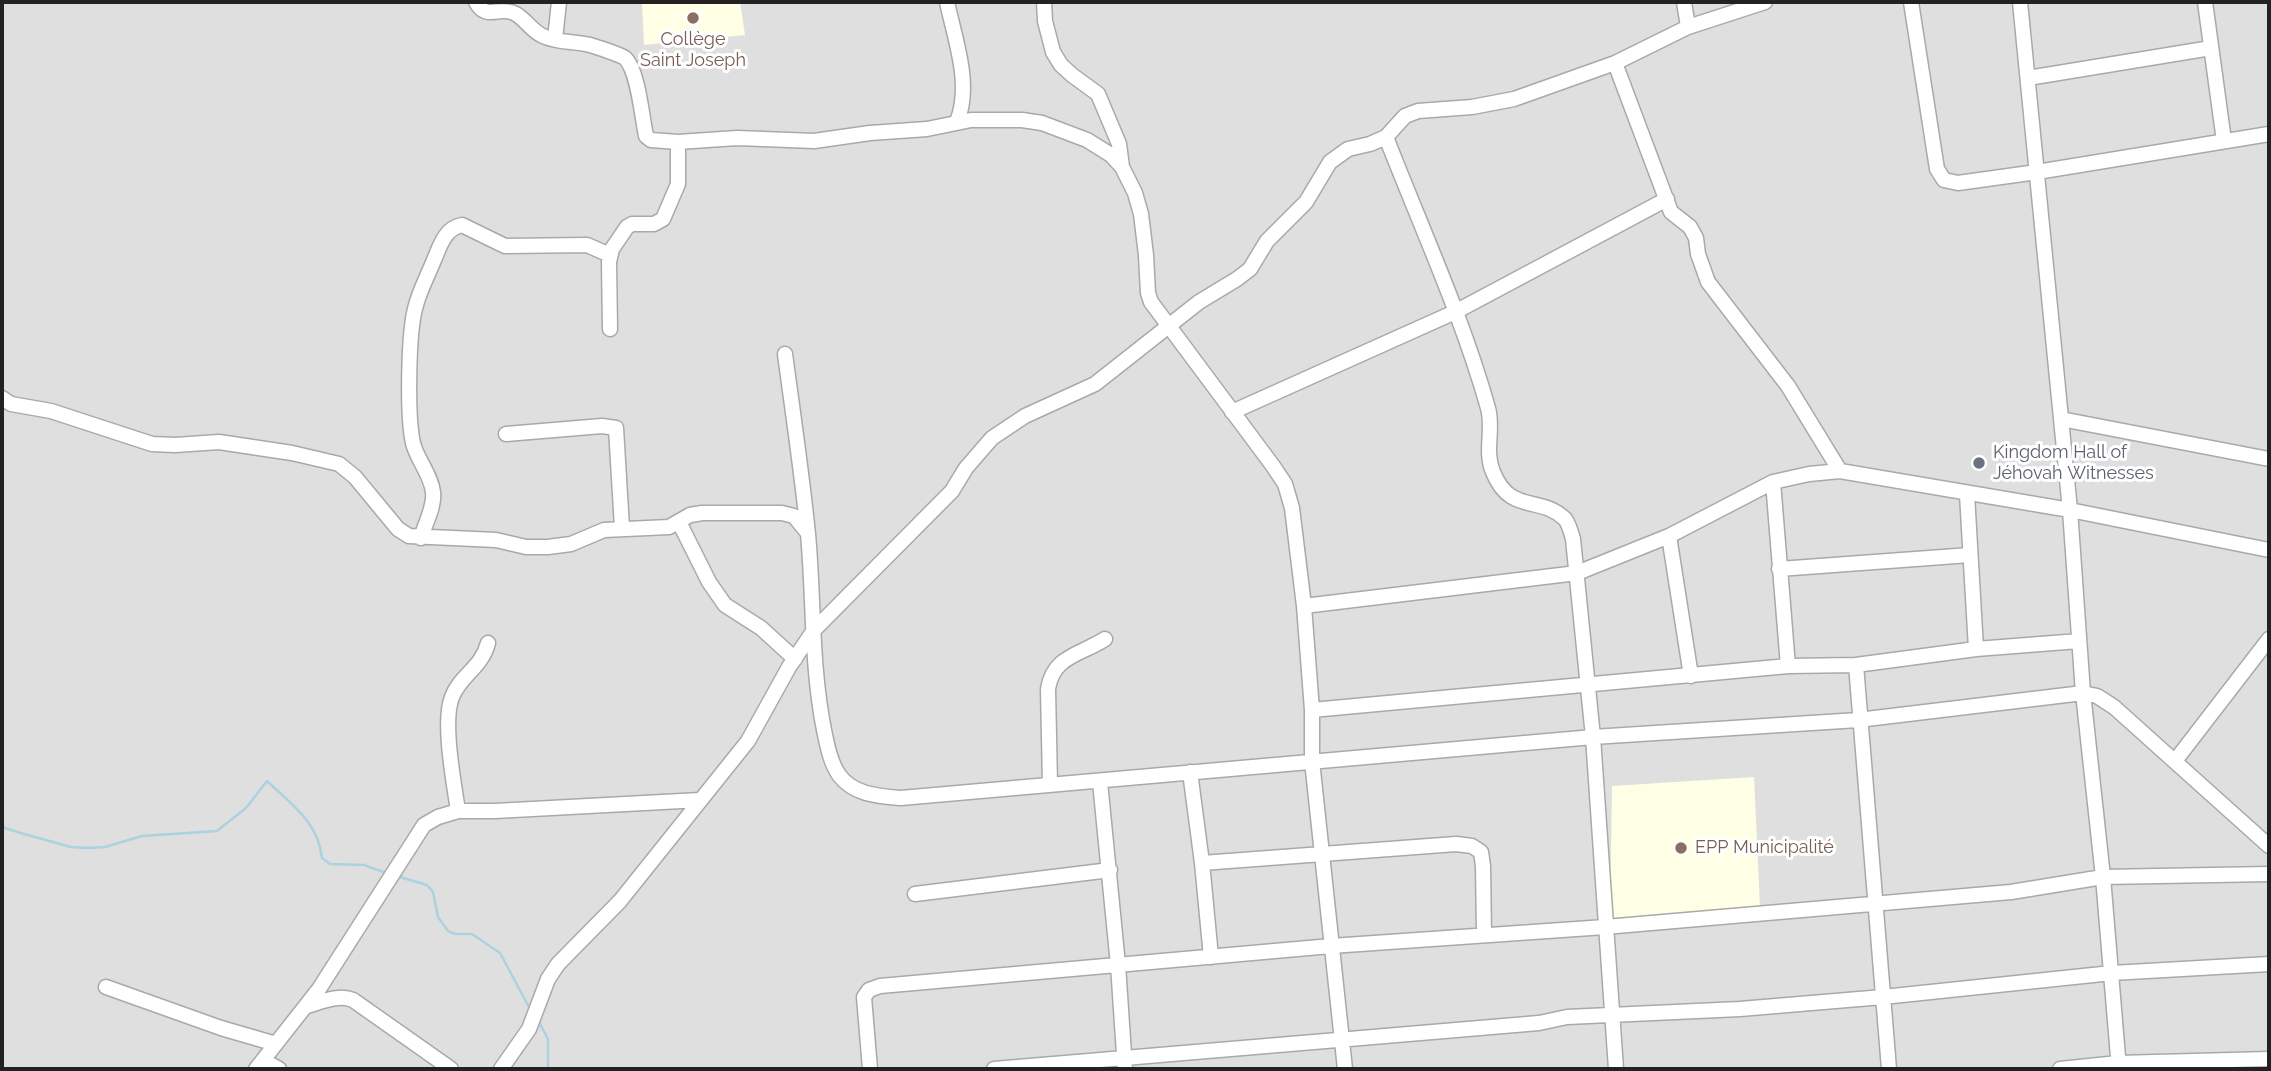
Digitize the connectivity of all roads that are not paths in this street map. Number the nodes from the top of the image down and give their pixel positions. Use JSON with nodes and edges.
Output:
{"nodes":[{"id":1,"x":476,"y":2,"type":"edge"},
{"id":2,"x":559,"y":2,"type":"edge"},
{"id":3,"x":947,"y":2,"type":"edge"},
{"id":4,"x":1044,"y":2,"type":"edge"},
{"id":5,"x":1684,"y":2,"type":"edge"},
{"id":6,"x":1765,"y":2,"type":"edge"},
{"id":7,"x":1911,"y":2,"type":"edge"},
{"id":8,"x":2020,"y":2,"type":"edge"},
{"id":9,"x":2205,"y":2,"type":"edge"},
{"id":10,"x":1688,"y":27,"type":"junction"},
{"id":11,"x":555,"y":39,"type":"junction"},
{"id":12,"x":2211,"y":47,"type":"junction"},
{"id":13,"x":1615,"y":63,"type":"junction"},
{"id":14,"x":2028,"y":78,"type":"junction"},
{"id":15,"x":957,"y":122,"type":"junction"},
{"id":16,"x":2269,"y":134,"type":"edge"},
{"id":17,"x":1386,"y":137,"type":"junction"},
{"id":18,"x":2224,"y":141,"type":"junction"},
{"id":19,"x":678,"y":142,"type":"junction"},
{"id":20,"x":1122,"y":167,"type":"junction"},
{"id":21,"x":2037,"y":172,"type":"junction"},
{"id":22,"x":1667,"y":199,"type":"junction"},
{"id":23,"x":610,"y":255,"type":"junction"},
{"id":24,"x":1455,"y":312,"type":"junction"},
{"id":25,"x":1168,"y":325,"type":"junction"},
{"id":26,"x":610,"y":329,"type":"dead end"},
{"id":27,"x":785,"y":354,"type":"dead end"},
{"id":28,"x":2,"y":398,"type":"edge"},
{"id":29,"x":1232,"y":412,"type":"junction"},
{"id":30,"x":2061,"y":419,"type":"junction"},
{"id":31,"x":506,"y":434,"type":"dead end"},
{"id":32,"x":2269,"y":459,"type":"edge"},
{"id":33,"x":1840,"y":471,"type":"junction"},
{"id":34,"x":1773,"y":482,"type":"junction"},
{"id":35,"x":1967,"y":494,"type":"junction"},
{"id":36,"x":2070,"y":510,"type":"junction"},
{"id":37,"x":679,"y":522,"type":"junction"},
{"id":38,"x":622,"y":528,"type":"junction"},
{"id":39,"x":808,"y":533,"type":"junction"},
{"id":40,"x":1669,"y":536,"type":"junction"},
{"id":41,"x":421,"y":538,"type":"junction"},
{"id":42,"x":2269,"y":550,"type":"edge"},
{"id":43,"x":1970,"y":555,"type":"junction"},
{"id":44,"x":1779,"y":569,"type":"junction"},
{"id":45,"x":1577,"y":573,"type":"junction"},
{"id":46,"x":1304,"y":606,"type":"junction"},
{"id":47,"x":814,"y":631,"type":"junction"},
{"id":48,"x":1105,"y":639,"type":"dead end"},
{"id":49,"x":2269,"y":639,"type":"edge"},
{"id":50,"x":2079,"y":642,"type":"junction"},
{"id":51,"x":488,"y":643,"type":"dead end"},
{"id":52,"x":1976,"y":649,"type":"junction"},
{"id":53,"x":795,"y":659,"type":"junction"},
{"id":54,"x":1856,"y":664,"type":"junction"},
{"id":55,"x":1788,"y":666,"type":"junction"},
{"id":56,"x":1691,"y":676,"type":"junction"},
{"id":57,"x":1588,"y":684,"type":"junction"},
{"id":58,"x":2083,"y":693,"type":"junction"},
{"id":59,"x":1312,"y":710,"type":"junction"},
{"id":60,"x":1858,"y":720,"type":"junction"},
{"id":61,"x":1593,"y":737,"type":"junction"},
{"id":62,"x":1312,"y":761,"type":"junction"},
{"id":63,"x":2175,"y":761,"type":"junction"},
{"id":64,"x":1190,"y":772,"type":"junction"},
{"id":65,"x":1100,"y":782,"type":"junction"},
{"id":66,"x":1050,"y":784,"type":"junction"},
{"id":67,"x":700,"y":800,"type":"junction"},
{"id":68,"x":458,"y":811,"type":"junction"},
{"id":69,"x":2269,"y":846,"type":"edge"},
{"id":70,"x":1322,"y":853,"type":"junction"},
{"id":71,"x":1202,"y":863,"type":"junction"},
{"id":72,"x":1110,"y":870,"type":"junction"},
{"id":73,"x":2269,"y":874,"type":"edge"},
{"id":74,"x":2103,"y":877,"type":"junction"},
{"id":75,"x":915,"y":894,"type":"dead end"},
{"id":76,"x":1875,"y":902,"type":"junction"},
{"id":77,"x":1605,"y":927,"type":"junction"},
{"id":78,"x":1484,"y":934,"type":"junction"},
{"id":79,"x":1331,"y":946,"type":"junction"},
{"id":80,"x":1210,"y":957,"type":"junction"},
{"id":81,"x":2269,"y":964,"type":"edge"},
{"id":82,"x":1118,"y":965,"type":"junction"},
{"id":83,"x":2112,"y":973,"type":"junction"},
{"id":84,"x":106,"y":987,"type":"dead end"},
{"id":85,"x":1883,"y":997,"type":"junction"},
{"id":86,"x":307,"y":1006,"type":"junction"},
{"id":87,"x":1613,"y":1016,"type":"junction"},
{"id":88,"x":1341,"y":1041,"type":"junction"},
{"id":89,"x":276,"y":1044,"type":"junction"},
{"id":90,"x":2269,"y":1059,"type":"edge"},
{"id":91,"x":1124,"y":1063,"type":"edge"},
{"id":92,"x":260,"y":1065,"type":"edge"},
{"id":93,"x":2119,"y":1066,"type":"edge"},
{"id":94,"x":279,"y":1069,"type":"edge"},
{"id":95,"x":451,"y":1069,"type":"edge"},
{"id":96,"x":501,"y":1069,"type":"edge"},
{"id":97,"x":870,"y":1069,"type":"edge"},
{"id":98,"x":993,"y":1069,"type":"edge"},
{"id":99,"x":1345,"y":1069,"type":"edge"},
{"id":100,"x":1616,"y":1069,"type":"edge"},
{"id":101,"x":1889,"y":1069,"type":"edge"},
{"id":102,"x":2060,"y":1069,"type":"edge"}],
"edges":[{"from":1,"to":11,"type":"street"},
{"from":2,"to":11,"type":"street"},
{"from":3,"to":15,"type":"street"},
{"from":4,"to":20,"type":"street"},
{"from":5,"to":10,"type":"street"},
{"from":6,"to":10,"type":"street"},
{"from":7,"to":21,"type":"street"},
{"from":8,"to":14,"type":"street"},
{"from":9,"to":12,"type":"street"},
{"from":10,"to":13,"type":"street"},
{"from":11,"to":19,"type":"street"},
{"from":12,"to":14,"type":"street"},
{"from":12,"to":18,"type":"street"},
{"from":13,"to":17,"type":"street"},
{"from":13,"to":22,"type":"street"},
{"from":14,"to":21,"type":"street"},
{"from":15,"to":19,"type":"street"},
{"from":15,"to":20,"type":"street"},
{"from":16,"to":18,"type":"street"},
{"from":17,"to":24,"type":"street"},
{"from":17,"to":25,"type":"street"},
{"from":18,"to":21,"type":"street"},
{"from":19,"to":23,"type":"street"},
{"from":20,"to":25,"type":"street"},
{"from":21,"to":30,"type":"street"},
{"from":22,"to":24,"type":"street"},
{"from":22,"to":33,"type":"street"},
{"from":23,"to":26,"type":"street"},
{"from":23,"to":41,"type":"street"},
{"from":24,"to":29,"type":"street"},
{"from":24,"to":45,"type":"street"},
{"from":25,"to":29,"type":"street"},
{"from":25,"to":47,"type":"street"},
{"from":27,"to":39,"type":"street"},
{"from":28,"to":41,"type":"street"},
{"from":29,"to":46,"type":"street"},
{"from":30,"to":32,"type":"street"},
{"from":30,"to":36,"type":"street"},
{"from":31,"to":38,"type":"street"},
{"from":33,"to":34,"type":"street"},
{"from":33,"to":35,"type":"street"},
{"from":34,"to":40,"type":"street"},
{"from":34,"to":44,"type":"street"},
{"from":35,"to":36,"type":"street"},
{"from":35,"to":43,"type":"street"},
{"from":36,"to":42,"type":"street"},
{"from":36,"to":50,"type":"street"},
{"from":37,"to":38,"type":"street"},
{"from":37,"to":39,"type":"street"},
{"from":37,"to":53,"type":"street"},
{"from":38,"to":41,"type":"street"},
{"from":39,"to":47,"type":"street"},
{"from":40,"to":45,"type":"street"},
{"from":40,"to":56,"type":"street"},
{"from":43,"to":44,"type":"street"},
{"from":43,"to":52,"type":"street"},
{"from":44,"to":55,"type":"street"},
{"from":45,"to":46,"type":"street"},
{"from":45,"to":57,"type":"street"},
{"from":46,"to":59,"type":"street"},
{"from":47,"to":53,"type":"street"},
{"from":47,"to":66,"type":"street"},
{"from":48,"to":66,"type":"street"},
{"from":49,"to":63,"type":"street"},
{"from":50,"to":52,"type":"street"},
{"from":50,"to":58,"type":"street"},
{"from":51,"to":68,"type":"street"},
{"from":52,"to":54,"type":"street"},
{"from":53,"to":67,"type":"street"},
{"from":54,"to":55,"type":"street"},
{"from":54,"to":60,"type":"street"},
{"from":55,"to":56,"type":"street"},
{"from":56,"to":57,"type":"street"},
{"from":57,"to":59,"type":"street"},
{"from":57,"to":61,"type":"street"},
{"from":58,"to":60,"type":"street"},
{"from":58,"to":63,"type":"street"},
{"from":58,"to":74,"type":"street"},
{"from":59,"to":62,"type":"street"},
{"from":60,"to":61,"type":"street"},
{"from":60,"to":76,"type":"street"},
{"from":61,"to":62,"type":"street"},
{"from":61,"to":77,"type":"street"},
{"from":62,"to":64,"type":"street"},
{"from":62,"to":70,"type":"street"},
{"from":63,"to":69,"type":"street"},
{"from":64,"to":65,"type":"street"},
{"from":64,"to":71,"type":"street"},
{"from":65,"to":66,"type":"street"},
{"from":65,"to":72,"type":"street"},
{"from":67,"to":68,"type":"street"},
{"from":67,"to":96,"type":"street"},
{"from":68,"to":86,"type":"street"},
{"from":70,"to":71,"type":"street"},
{"from":70,"to":78,"type":"street"},
{"from":70,"to":79,"type":"street"},
{"from":71,"to":80,"type":"street"},
{"from":72,"to":75,"type":"street"},
{"from":72,"to":82,"type":"street"},
{"from":73,"to":74,"type":"street"},
{"from":74,"to":76,"type":"street"},
{"from":74,"to":83,"type":"street"},
{"from":76,"to":77,"type":"street"},
{"from":76,"to":85,"type":"street"},
{"from":77,"to":78,"type":"street"},
{"from":77,"to":87,"type":"street"},
{"from":78,"to":79,"type":"street"},
{"from":79,"to":80,"type":"street"},
{"from":79,"to":88,"type":"street"},
{"from":80,"to":82,"type":"street"},
{"from":81,"to":83,"type":"street"},
{"from":82,"to":91,"type":"street"},
{"from":82,"to":97,"type":"street"},
{"from":83,"to":85,"type":"street"},
{"from":83,"to":93,"type":"street"},
{"from":84,"to":89,"type":"street"},
{"from":85,"to":87,"type":"street"},
{"from":85,"to":101,"type":"street"},
{"from":86,"to":89,"type":"street"},
{"from":86,"to":95,"type":"street"},
{"from":87,"to":88,"type":"street"},
{"from":87,"to":100,"type":"street"},
{"from":88,"to":91,"type":"street"},
{"from":88,"to":99,"type":"street"},
{"from":89,"to":92,"type":"street"},
{"from":90,"to":93,"type":"street"},
{"from":91,"to":98,"type":"street"},
{"from":92,"to":94,"type":"street"},
{"from":93,"to":102,"type":"street"}]}
